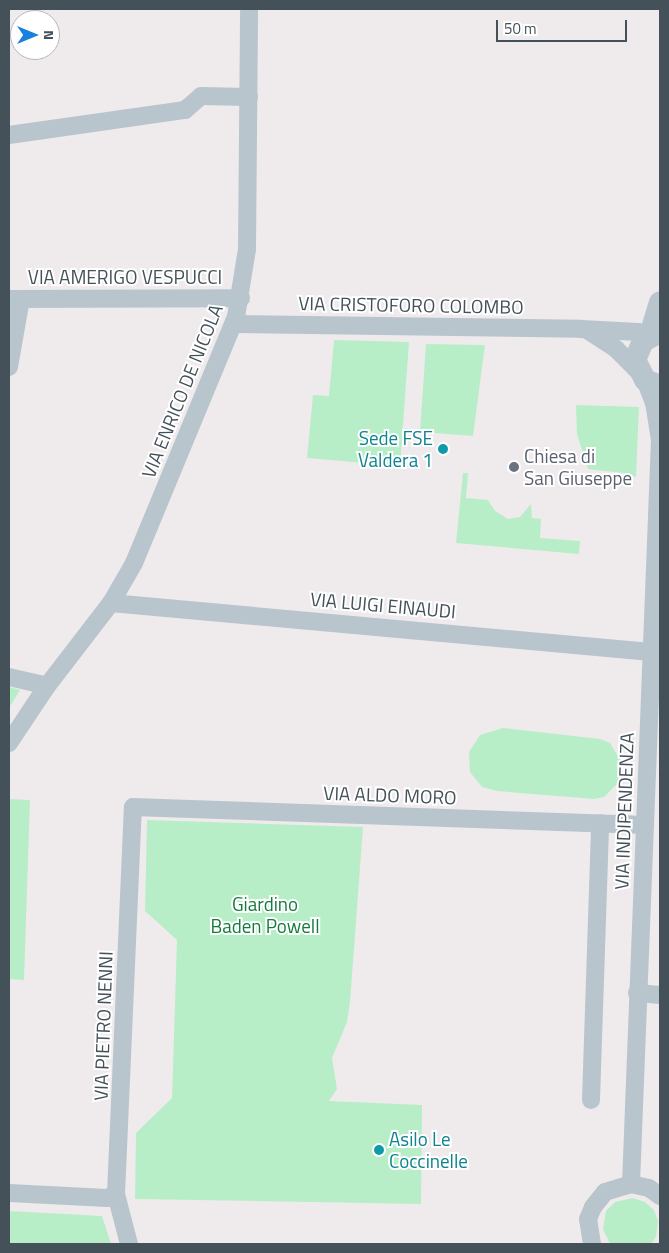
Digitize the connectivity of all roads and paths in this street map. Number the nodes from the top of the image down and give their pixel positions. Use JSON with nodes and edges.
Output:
{"nodes":[{"id":1,"x":249,"y":9,"type":"edge"},
{"id":2,"x":249,"y":97,"type":"junction"},
{"id":3,"x":9,"y":134,"type":"edge"},
{"id":4,"x":241,"y":298,"type":"junction"},
{"id":5,"x":15,"y":299,"type":"edge"},
{"id":6,"x":660,"y":302,"type":"edge"},
{"id":7,"x":234,"y":324,"type":"junction"},
{"id":8,"x":587,"y":330,"type":"junction"},
{"id":9,"x":653,"y":335,"type":"edge"},
{"id":10,"x":9,"y":367,"type":"edge"},
{"id":11,"x":648,"y":379,"type":"edge"},
{"id":12,"x":660,"y":437,"type":"edge"},
{"id":13,"x":111,"y":603,"type":"junction"},
{"id":14,"x":651,"y":652,"type":"junction"},
{"id":15,"x":9,"y":676,"type":"edge"},
{"id":16,"x":47,"y":686,"type":"junction"},
{"id":17,"x":9,"y":743,"type":"edge"},
{"id":18,"x":133,"y":807,"type":"joint"},
{"id":19,"x":600,"y":823,"type":"junction"},
{"id":20,"x":645,"y":825,"type":"junction"},
{"id":21,"x":638,"y":994,"type":"junction"},
{"id":22,"x":660,"y":995,"type":"edge"},
{"id":23,"x":591,"y":1100,"type":"dead end"},
{"id":24,"x":631,"y":1184,"type":"junction"},
{"id":25,"x":9,"y":1193,"type":"edge"},
{"id":26,"x":116,"y":1194,"type":"junction"},
{"id":27,"x":660,"y":1196,"type":"edge"},
{"id":28,"x":129,"y":1244,"type":"edge"},
{"id":29,"x":592,"y":1244,"type":"edge"}],
"edges":[{"from":1,"to":2,"type":"street","name":"VIA ENRICO DE NICOLA"},
{"from":2,"to":3,"type":"street"},
{"from":2,"to":4,"type":"street","name":"VIA ENRICO DE NICOLA"},
{"from":4,"to":5,"type":"street","name":"VIA AMERIGO VESPUCCI"},
{"from":4,"to":7,"type":"street","name":"VIA ENRICO DE NICOLA"},
{"from":5,"to":10,"type":"street"},
{"from":6,"to":9,"type":"street"},
{"from":7,"to":8,"type":"street","name":"VIA CRISTOFORO COLOMBO"},
{"from":7,"to":13,"type":"street","name":"VIA ENRICO DE NICOLA"},
{"from":8,"to":9,"type":"street","name":"VIA CRISTOFORO COLOMBO"},
{"from":8,"to":11,"type":"street"},
{"from":9,"to":11,"type":"street"},
{"from":11,"to":12,"type":"street","name":"VIA INDIPENDENZA"},
{"from":12,"to":14,"type":"street","name":"VIA INDIPENDENZA"},
{"from":13,"to":14,"type":"street","name":"VIA LUIGI EINAUDI"},
{"from":13,"to":16,"type":"street","name":"VIA ENRICO DE NICOLA"},
{"from":14,"to":20,"type":"street","name":"VIA INDIPENDENZA"},
{"from":15,"to":16,"type":"street"},
{"from":16,"to":17,"type":"street","name":"VIA ENRICO DE NICOLA"},
{"from":18,"to":19,"type":"street","name":"VIA ALDO MORO"},
{"from":18,"to":26,"type":"street","name":"VIA PIETRO NENNI"},
{"from":19,"to":20,"type":"street","name":"VIA ALDO MORO"},
{"from":19,"to":23,"type":"street","name":"VIA INDIPENDENZA"},
{"from":20,"to":21,"type":"street","name":"VIA INDIPENDENZA"},
{"from":21,"to":22,"type":"street"},
{"from":21,"to":24,"type":"street","name":"VIA INDIPENDENZA"},
{"from":24,"to":27,"type":"street"},
{"from":24,"to":29,"type":"street"},
{"from":25,"to":26,"type":"street"},
{"from":26,"to":28,"type":"street","name":"VIA PIETRO NENNI"}]}
